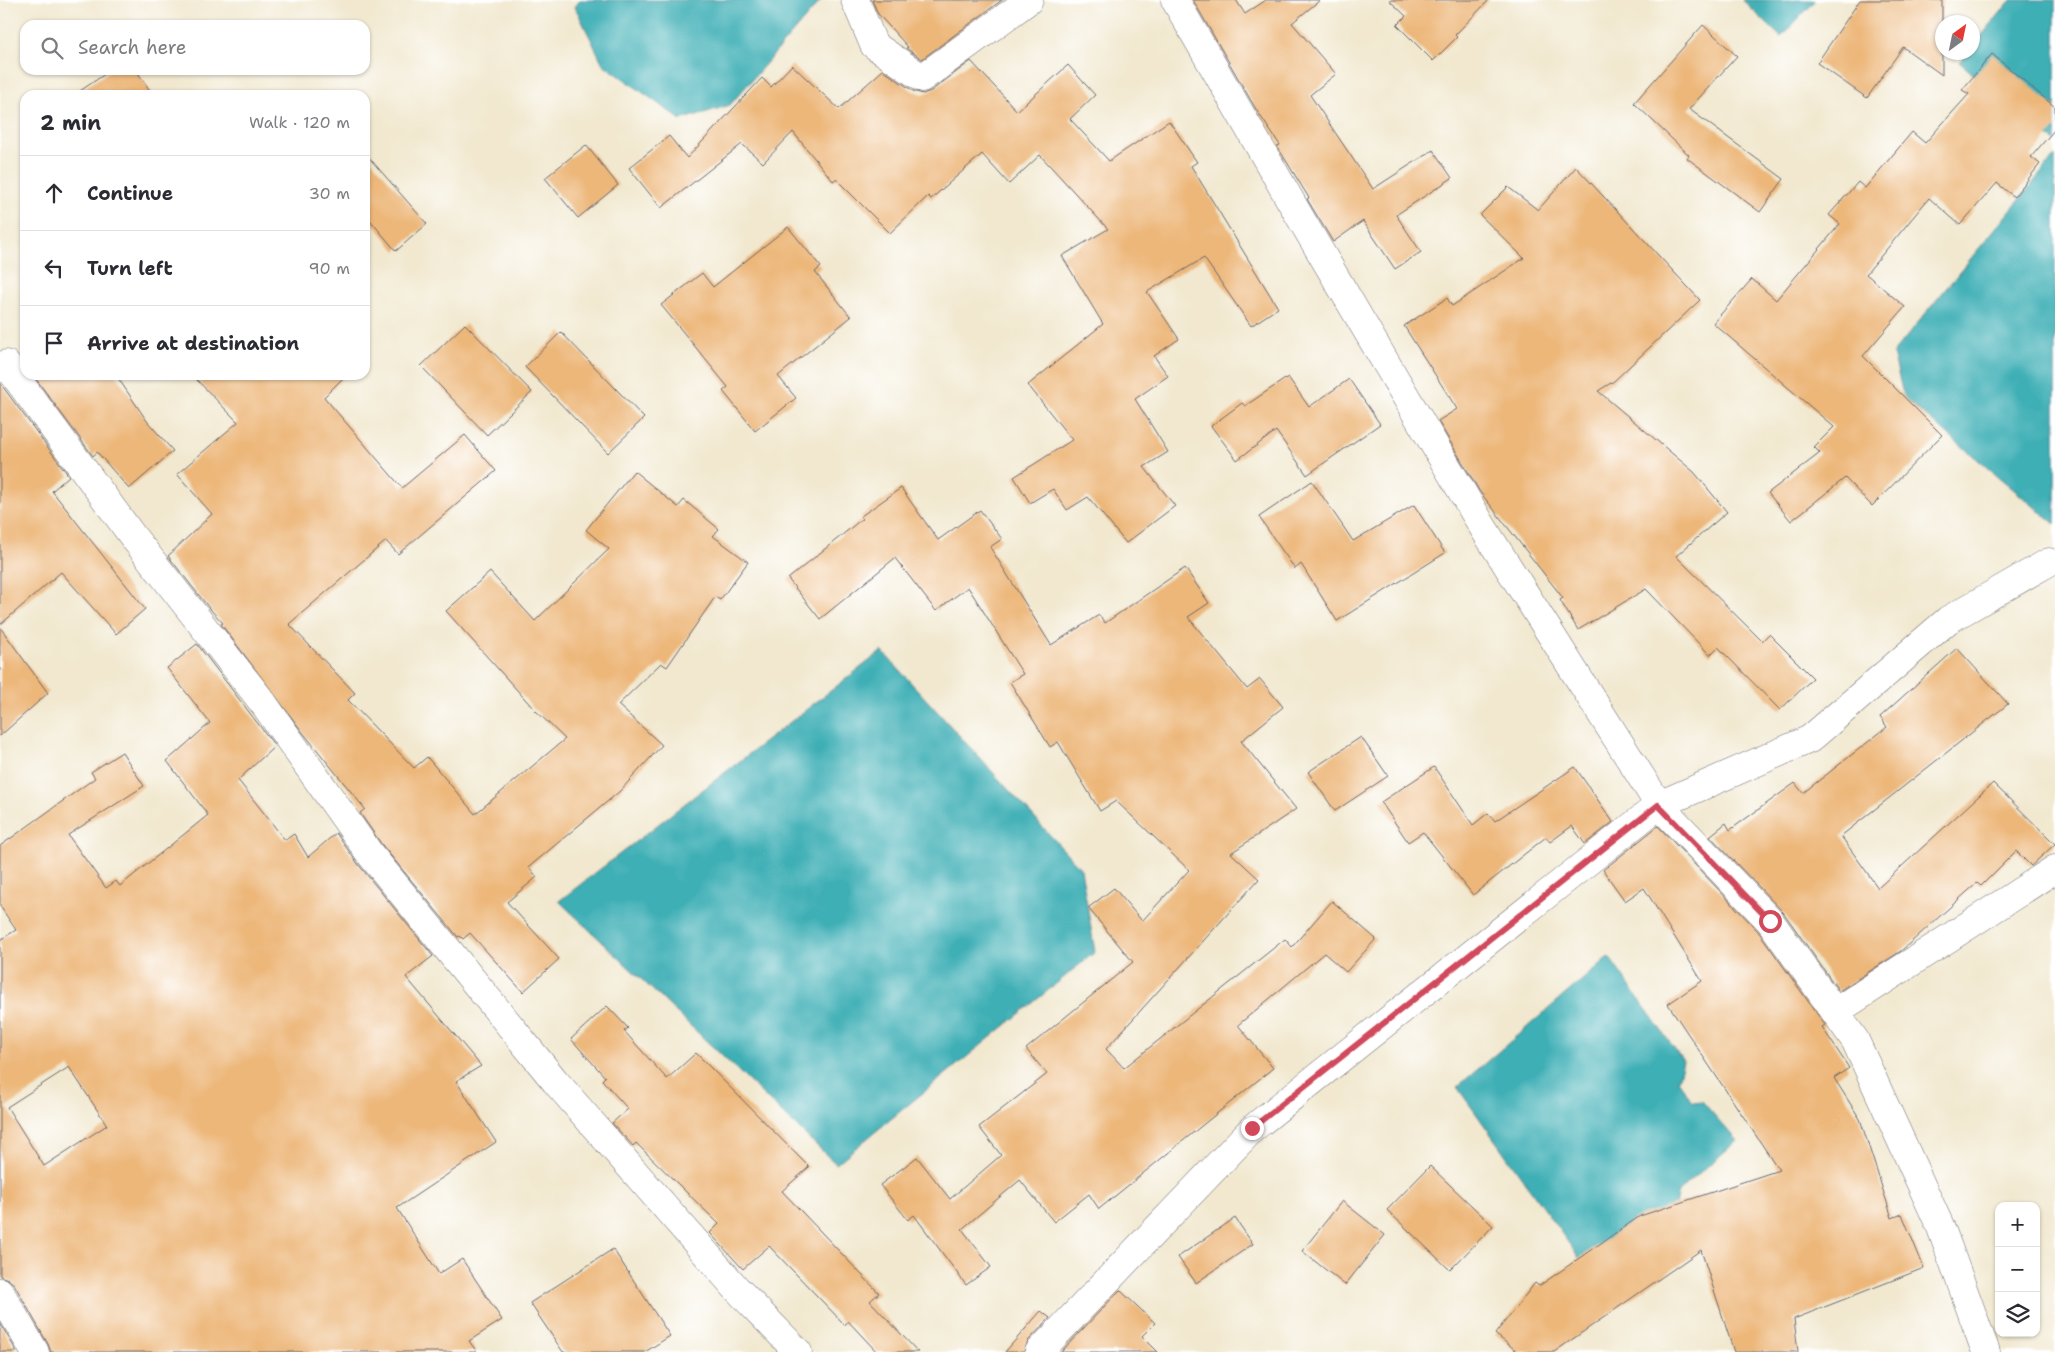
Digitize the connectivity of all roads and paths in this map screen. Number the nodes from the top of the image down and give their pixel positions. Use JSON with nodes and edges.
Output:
{"nodes":[{"id":1,"x":855,"y":0,"type":"edge"},
{"id":2,"x":1030,"y":0,"type":"edge"},
{"id":3,"x":1175,"y":0,"type":"edge"},
{"id":4,"x":2,"y":363,"type":"edge"},
{"id":5,"x":2049,"y":562,"type":"dead end"},
{"id":6,"x":1658,"y":805,"type":"junction"},
{"id":7,"x":2055,"y":868,"type":"edge"},
{"id":8,"x":1835,"y":1012,"type":"junction"},
{"id":9,"x":0,"y":1292,"type":"edge"},
{"id":10,"x":35,"y":1352,"type":"edge"},
{"id":11,"x":798,"y":1352,"type":"edge"},
{"id":12,"x":1039,"y":1352,"type":"edge"},
{"id":13,"x":1986,"y":1352,"type":"edge"}],
"edges":[{"from":1,"to":2,"type":"street"},
{"from":3,"to":6,"type":"street"},
{"from":4,"to":11,"type":"street"},
{"from":5,"to":6,"type":"street"},
{"from":6,"to":8,"type":"street"},
{"from":6,"to":12,"type":"street"},
{"from":7,"to":8,"type":"street"},
{"from":8,"to":13,"type":"street"},
{"from":9,"to":10,"type":"street"}]}
